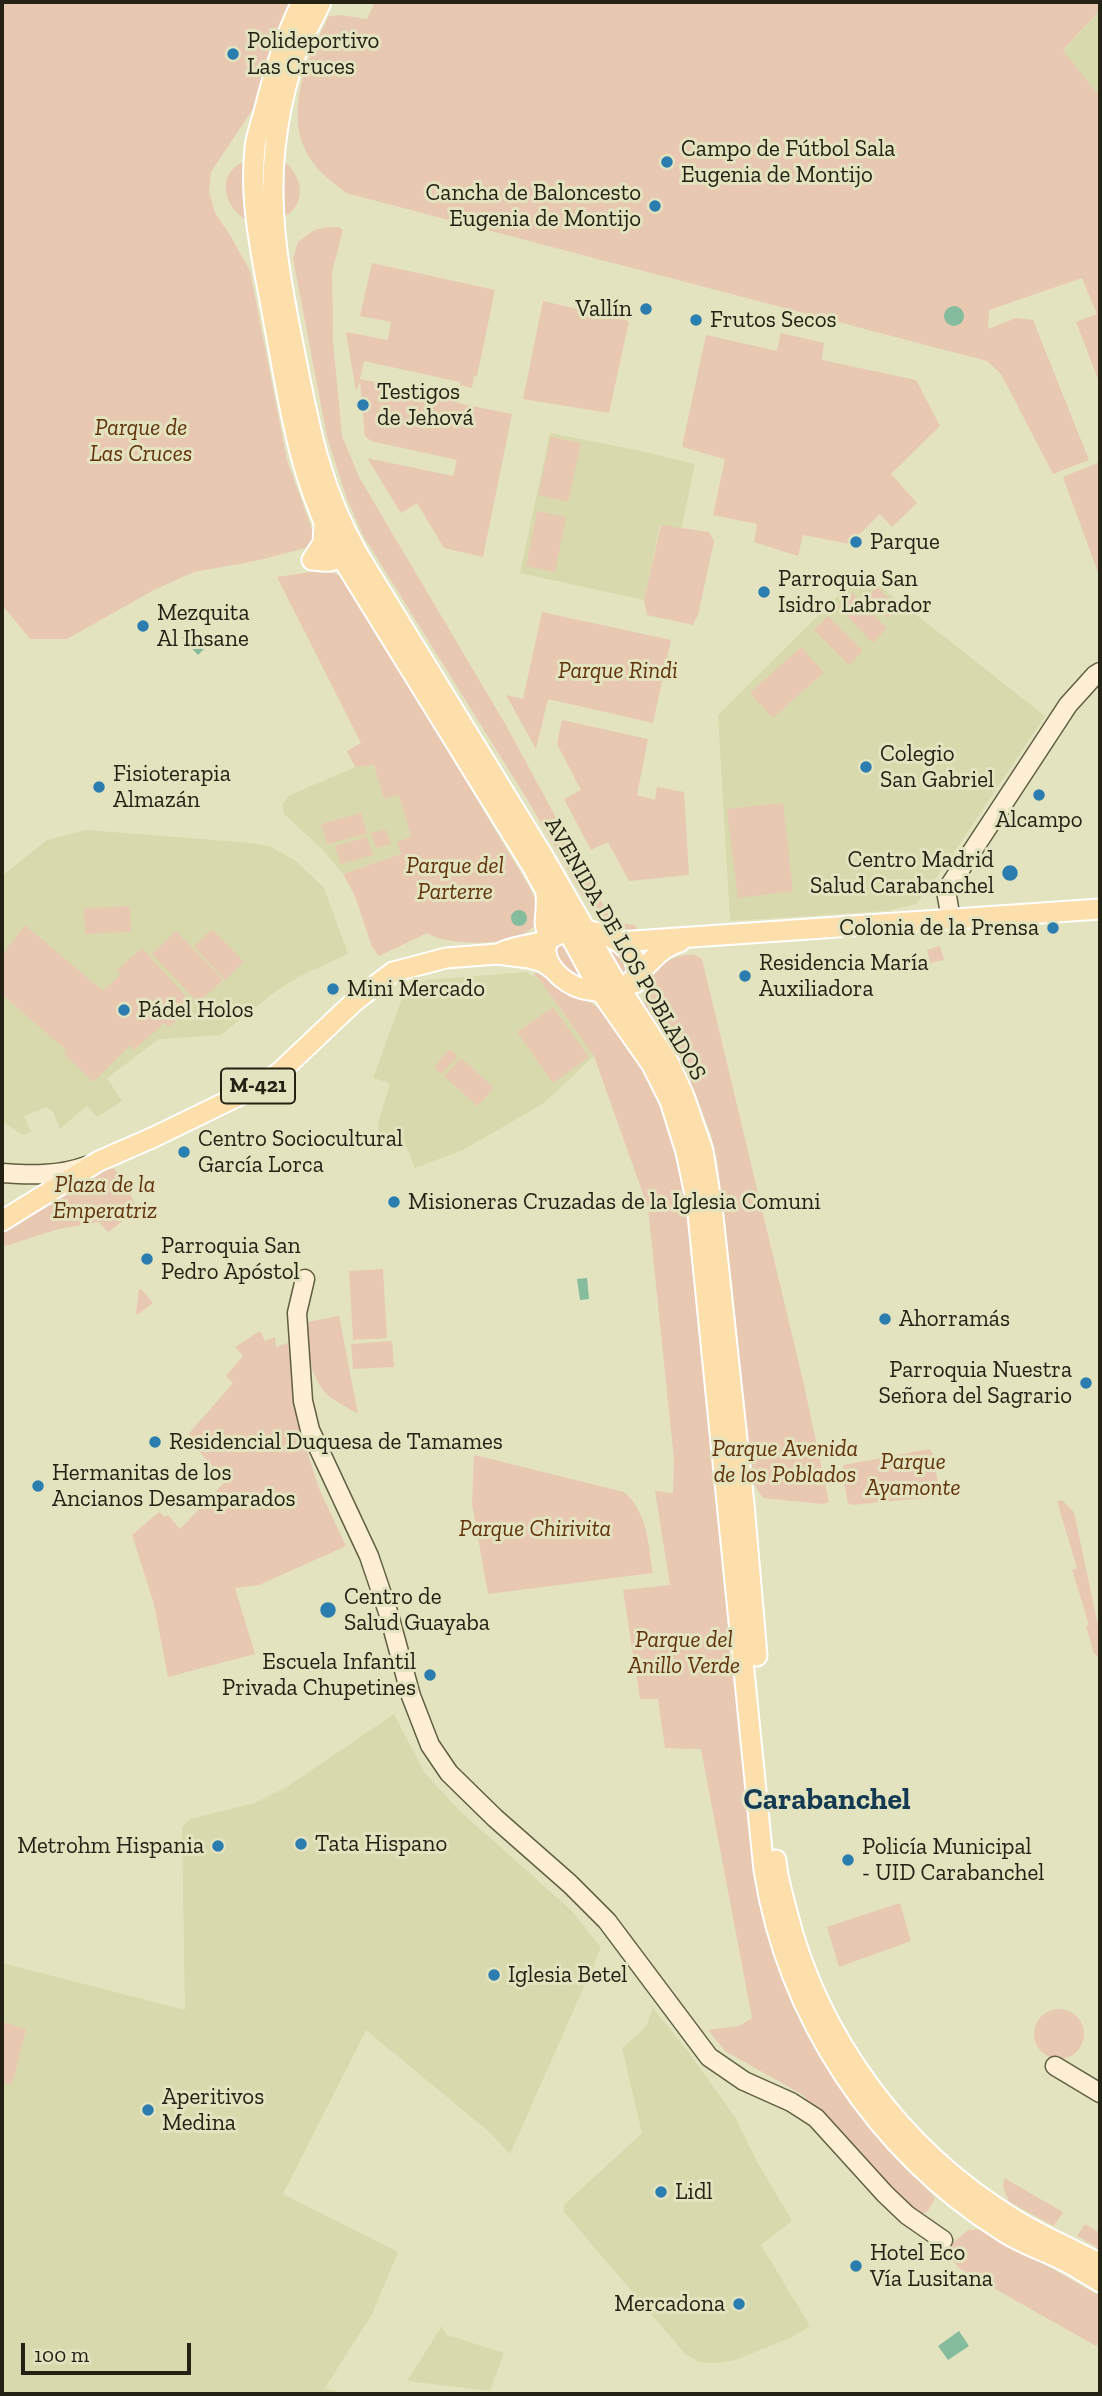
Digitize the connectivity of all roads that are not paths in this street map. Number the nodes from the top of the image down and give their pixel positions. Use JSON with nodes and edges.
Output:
{"nodes":[{"id":1,"x":302,"y":2,"type":"edge"},
{"id":2,"x":321,"y":2,"type":"edge"},
{"id":3,"x":333,"y":526,"type":"junction"},
{"id":4,"x":340,"y":555,"type":"junction"},
{"id":5,"x":1100,"y":672,"type":"edge"},
{"id":6,"x":1100,"y":909,"type":"edge"},
{"id":7,"x":951,"y":919,"type":"junction"},
{"id":8,"x":561,"y":931,"type":"junction"},
{"id":9,"x":691,"y":939,"type":"junction"},
{"id":10,"x":619,"y":942,"type":"junction"},
{"id":11,"x":496,"y":954,"type":"junction"},
{"id":12,"x":554,"y":970,"type":"junction"},
{"id":13,"x":638,"y":974,"type":"junction"},
{"id":14,"x":610,"y":990,"type":"junction"},
{"id":15,"x":636,"y":1013,"type":"junction"},
{"id":16,"x":99,"y":1161,"type":"junction"},
{"id":17,"x":2,"y":1173,"type":"edge"},
{"id":18,"x":2,"y":1221,"type":"edge"},
{"id":19,"x":304,"y":1287,"type":"dead end"},
{"id":20,"x":1055,"y":2066,"type":"dead end"},
{"id":21,"x":1100,"y":2093,"type":"edge"},
{"id":22,"x":929,"y":2163,"type":"junction"},
{"id":23,"x":965,"y":2165,"type":"dead end"},
{"id":24,"x":992,"y":2187,"type":"dead end"},
{"id":25,"x":940,"y":2200,"type":"dead end"},
{"id":26,"x":970,"y":2222,"type":"dead end"},
{"id":27,"x":1007,"y":2225,"type":"junction"},
{"id":28,"x":943,"y":2240,"type":"dead end"},
{"id":29,"x":1100,"y":2263,"type":"edge"},
{"id":30,"x":1100,"y":2282,"type":"edge"}],
"edges":[{"from":1,"to":3,"type":"main road","name":"AVENIDA DE LOS POBLADOS"},
{"from":2,"to":3,"type":"main road","name":"AVENIDA DE LOS POBLADOS"},
{"from":3,"to":4,"type":"main road"},
{"from":3,"to":4,"type":"main road"},
{"from":3,"to":8,"type":"main road","name":"AVENIDA DE LOS POBLADOS"},
{"from":4,"to":8,"type":"main road","name":"AVENIDA DE LOS POBLADOS"},
{"from":5,"to":7,"type":"street"},
{"from":6,"to":7,"type":"main road"},
{"from":7,"to":9,"type":"main road"},
{"from":8,"to":10,"type":"main road"},
{"from":8,"to":11,"type":"main road"},
{"from":8,"to":12,"type":"main road"},
{"from":8,"to":14,"type":"main road","name":"AVENIDA DE LOS POBLADOS"},
{"from":9,"to":10,"type":"main road"},
{"from":9,"to":13,"type":"main road"},
{"from":10,"to":13,"type":"main road"},
{"from":11,"to":12,"type":"main road"},
{"from":11,"to":16,"type":"main road","number":"M-421"},
{"from":12,"to":14,"type":"main road"},
{"from":13,"to":14,"type":"main road"},
{"from":13,"to":15,"type":"main road"},
{"from":14,"to":15,"type":"main road","name":"AVENIDA DE LOS POBLADOS"},
{"from":14,"to":22,"type":"main road","name":"AVENIDA DE LOS POBLADOS"},
{"from":15,"to":22,"type":"main road","name":"AVENIDA DE LOS POBLADOS"},
{"from":16,"to":17,"type":"street"},
{"from":16,"to":18,"type":"main road","number":"M-421"},
{"from":19,"to":28,"type":"street"},
{"from":20,"to":21,"type":"street"},
{"from":22,"to":23,"type":"main road"},
{"from":22,"to":25,"type":"main road"},
{"from":22,"to":27,"type":"main road","name":"AVENIDA DE LOS POBLADOS"},
{"from":24,"to":27,"type":"main road"},
{"from":26,"to":27,"type":"main road"},
{"from":27,"to":29,"type":"main road","name":"AVENIDA DE LOS POBLADOS"},
{"from":27,"to":30,"type":"main road","name":"AVENIDA DE LOS POBLADOS"}]}
